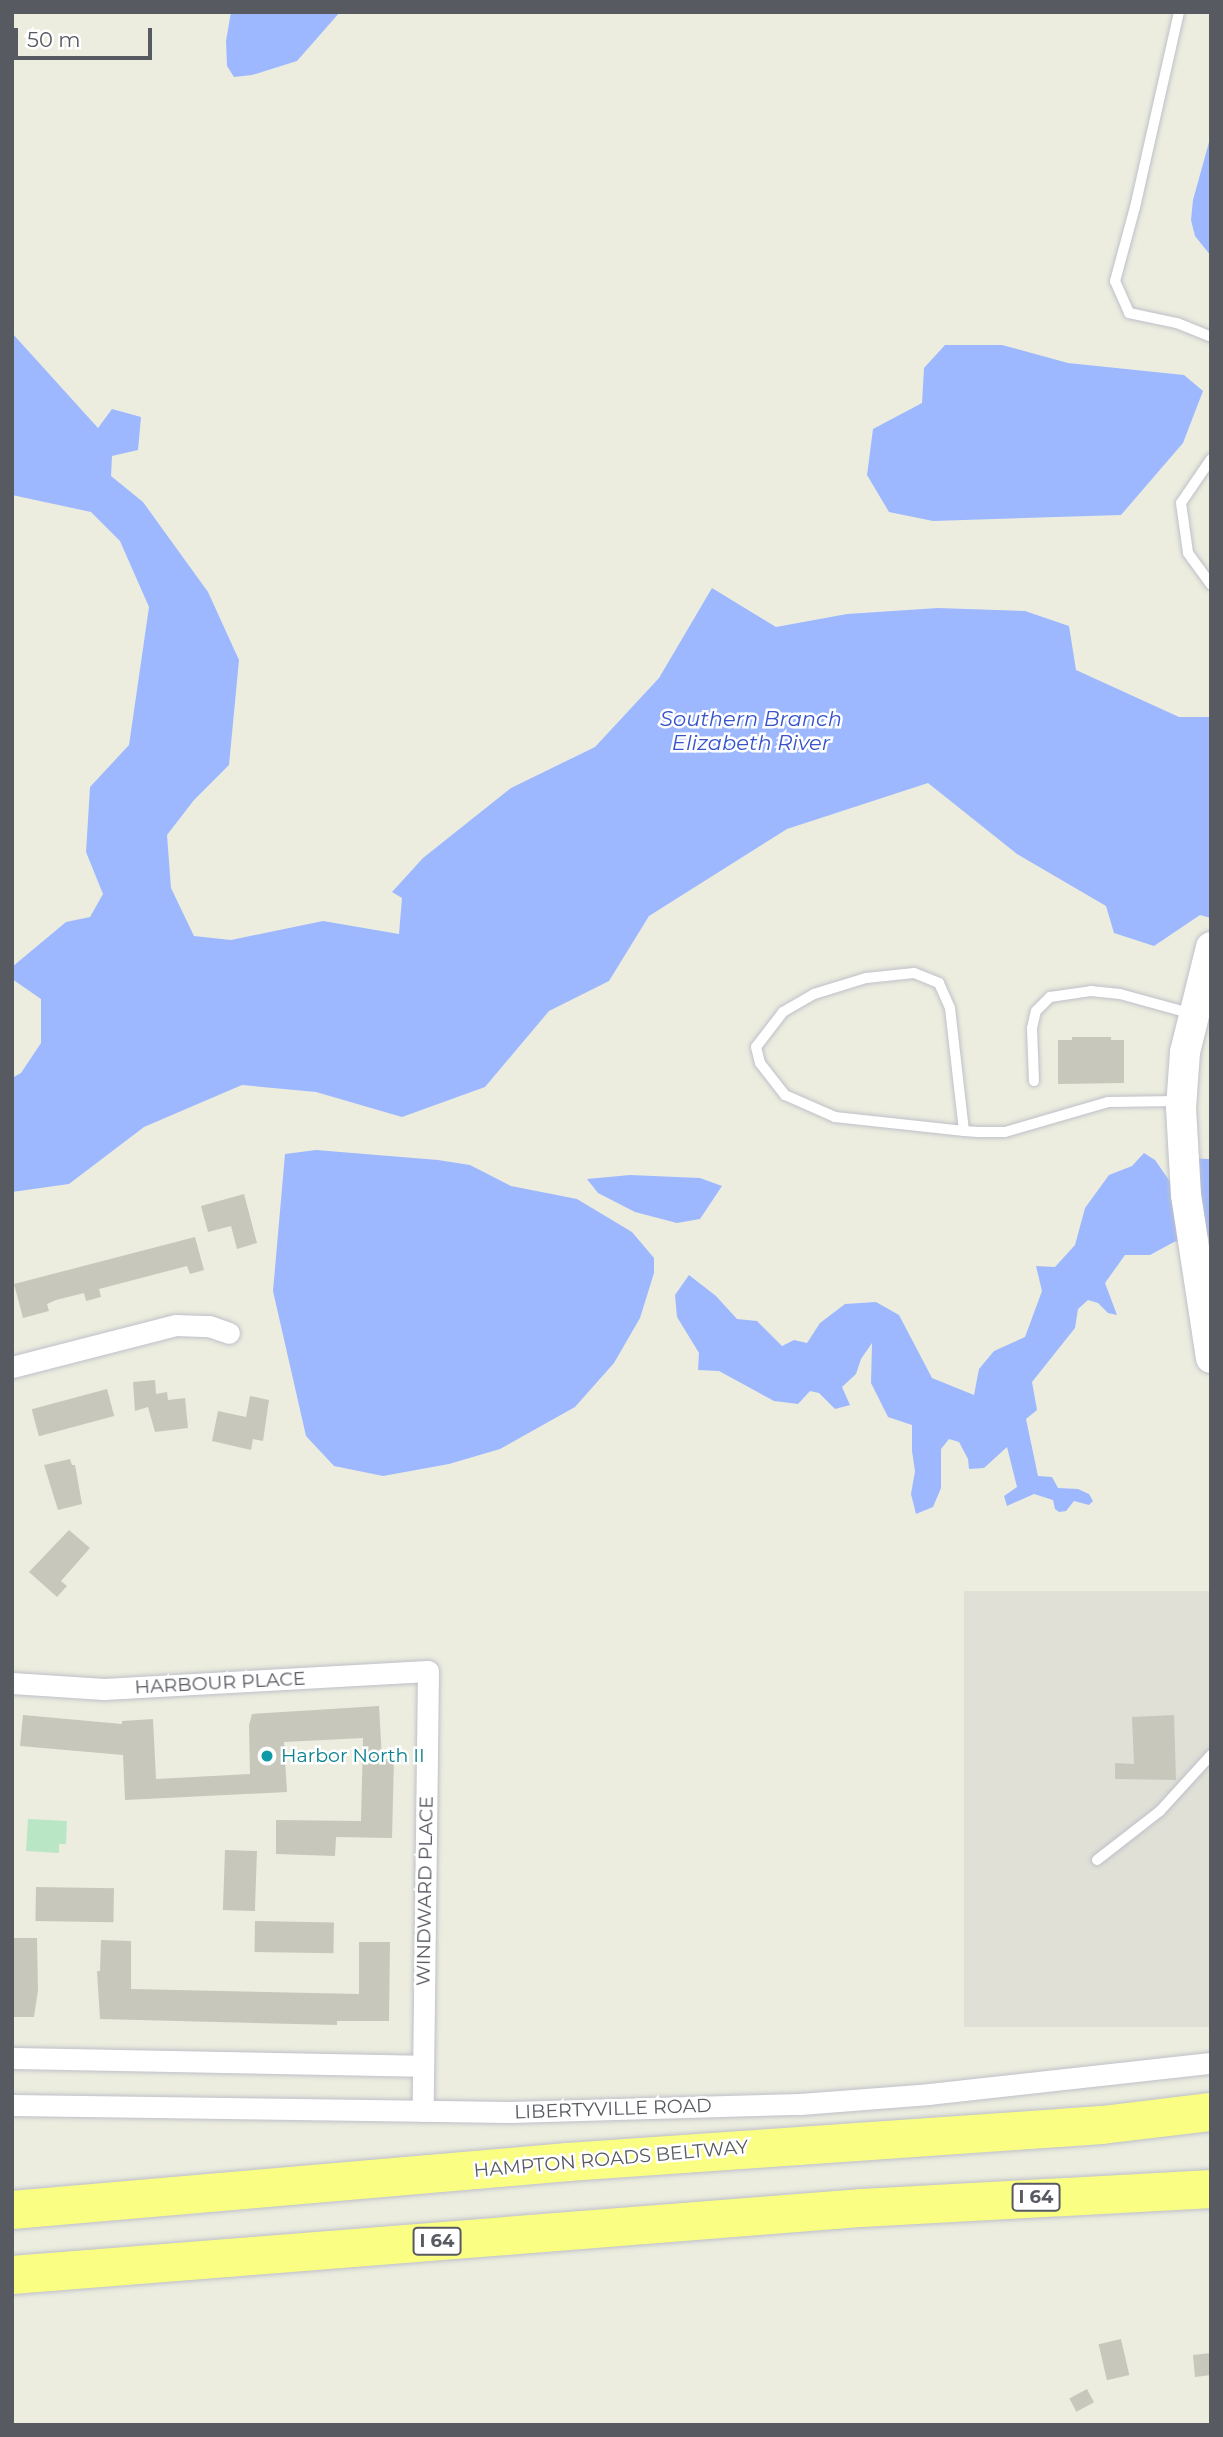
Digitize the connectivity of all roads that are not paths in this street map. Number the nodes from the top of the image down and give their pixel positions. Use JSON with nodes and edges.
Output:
{"nodes":[{"id":1,"x":1179,"y":12,"type":"edge"},
{"id":2,"x":1211,"y":337,"type":"edge"},
{"id":3,"x":1211,"y":459,"type":"edge"},
{"id":4,"x":1211,"y":585,"type":"edge"},
{"id":5,"x":1211,"y":947,"type":"edge"},
{"id":6,"x":1193,"y":1014,"type":"junction"},
{"id":7,"x":1034,"y":1081,"type":"dead end"},
{"id":8,"x":1181,"y":1101,"type":"junction"},
{"id":9,"x":964,"y":1131,"type":"junction"},
{"id":10,"x":229,"y":1333,"type":"dead end"},
{"id":11,"x":1210,"y":1347,"type":"edge"},
{"id":12,"x":12,"y":1367,"type":"edge"},
{"id":13,"x":428,"y":1671,"type":"joint"},
{"id":14,"x":12,"y":1683,"type":"edge"},
{"id":15,"x":1211,"y":1755,"type":"edge"},
{"id":16,"x":1097,"y":1860,"type":"dead end"},
{"id":17,"x":12,"y":2058,"type":"edge"},
{"id":18,"x":1211,"y":2063,"type":"edge"},
{"id":19,"x":422,"y":2066,"type":"junction"},
{"id":20,"x":12,"y":2105,"type":"edge"},
{"id":21,"x":423,"y":2111,"type":"junction"},
{"id":22,"x":1211,"y":2112,"type":"edge"},
{"id":23,"x":1102,"y":2125,"type":"junction"},
{"id":24,"x":1211,"y":2129,"type":"edge"},
{"id":25,"x":1211,"y":2170,"type":"edge"},
{"id":26,"x":1211,"y":2189,"type":"edge"},
{"id":27,"x":862,"y":2208,"type":"junction"},
{"id":28,"x":12,"y":2210,"type":"edge"},
{"id":29,"x":12,"y":2275,"type":"edge"}],
"edges":[{"from":1,"to":2,"type":"lane"},
{"from":3,"to":4,"type":"lane"},
{"from":5,"to":6,"type":"main road"},
{"from":6,"to":7,"type":"lane"},
{"from":6,"to":8,"type":"main road"},
{"from":8,"to":9,"type":"lane"},
{"from":8,"to":11,"type":"main road"},
{"from":9,"to":9,"type":"lane"},
{"from":10,"to":12,"type":"street"},
{"from":13,"to":14,"type":"street","name":"HARBOUR PLACE"},
{"from":13,"to":19,"type":"street","name":"WINDWARD PLACE"},
{"from":15,"to":16,"type":"lane"},
{"from":17,"to":19,"type":"street"},
{"from":18,"to":21,"type":"street","name":"LIBERTYVILLE ROAD"},
{"from":19,"to":21,"type":"street","name":"WINDWARD PLACE"},
{"from":20,"to":21,"type":"street","name":"LIBERTYVILLE ROAD"},
{"from":22,"to":23,"type":"highway","name":"HAMPTON ROADS BELTWAY"},
{"from":23,"to":24,"type":"highway"},
{"from":23,"to":28,"type":"highway","name":"HAMPTON ROADS BELTWAY"},
{"from":25,"to":27,"type":"highway"},
{"from":26,"to":27,"type":"highway","number":"I 64"},
{"from":27,"to":29,"type":"highway","number":"I 64"}]}
